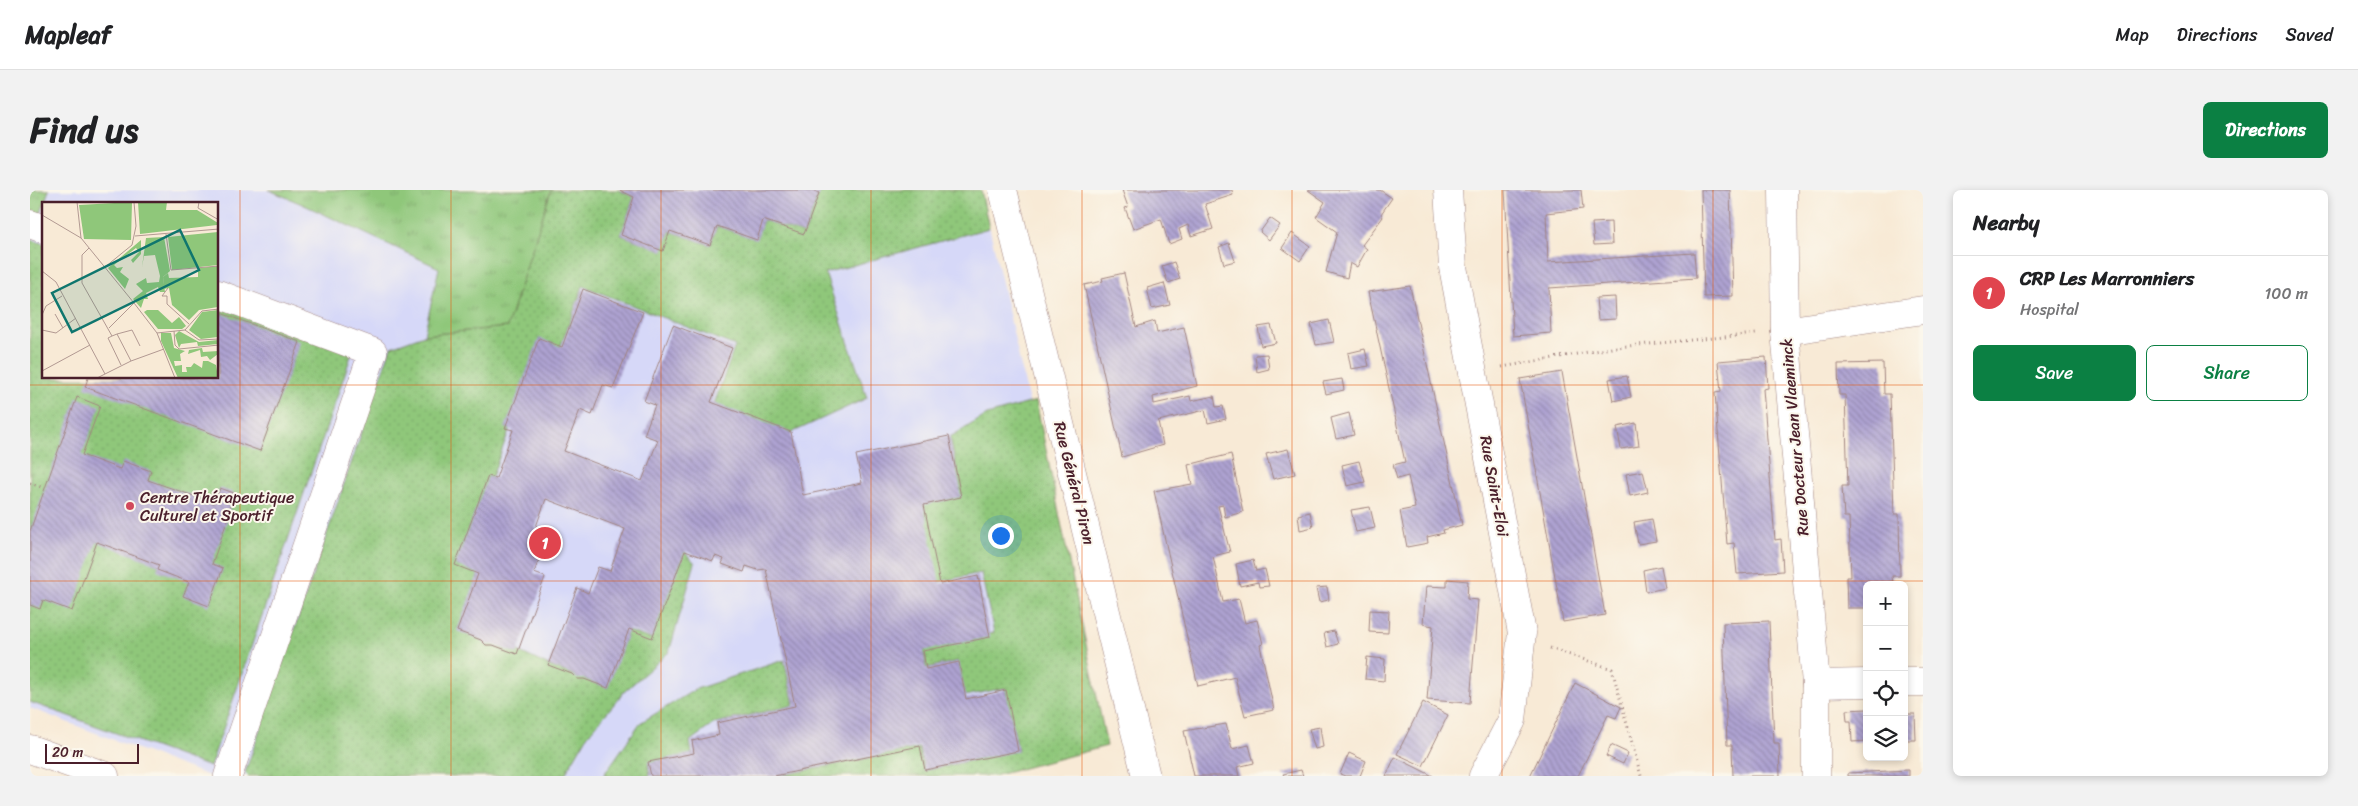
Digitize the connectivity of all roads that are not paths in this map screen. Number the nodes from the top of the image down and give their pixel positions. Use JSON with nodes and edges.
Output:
{"nodes":[{"id":1,"x":1004,"y":190,"type":"edge"},
{"id":2,"x":1448,"y":190,"type":"edge"},
{"id":3,"x":1783,"y":190,"type":"edge"},
{"id":4,"x":30,"y":224,"type":"edge"},
{"id":5,"x":42,"y":228,"type":"edge"},
{"id":6,"x":219,"y":294,"type":"edge"},
{"id":7,"x":1923,"y":310,"type":"edge"},
{"id":8,"x":1785,"y":331,"type":"junction"},
{"id":9,"x":1908,"y":682,"type":"edge"},
{"id":10,"x":1923,"y":682,"type":"edge"},
{"id":11,"x":1863,"y":683,"type":"edge"},
{"id":12,"x":1816,"y":684,"type":"junction"},
{"id":13,"x":30,"y":748,"type":"edge"},
{"id":14,"x":105,"y":776,"type":"edge"},
{"id":15,"x":228,"y":776,"type":"edge"},
{"id":16,"x":1146,"y":776,"type":"edge"},
{"id":17,"x":1483,"y":776,"type":"edge"},
{"id":18,"x":1816,"y":776,"type":"edge"}],
"edges":[{"from":1,"to":16,"type":"street","name":"Rue Général Piron"},
{"from":2,"to":17,"type":"street","name":"Rue Saint-Eloi"},
{"from":3,"to":8,"type":"street","name":"Rue Docteur Jean Vlaeminck"},
{"from":4,"to":5,"type":"street"},
{"from":6,"to":15,"type":"street"},
{"from":7,"to":8,"type":"street"},
{"from":8,"to":12,"type":"street","name":"Rue Docteur Jean Vlaeminck"},
{"from":9,"to":10,"type":"street"},
{"from":11,"to":12,"type":"street"},
{"from":12,"to":18,"type":"street","name":"Rue Docteur Jean Vlaeminck"},
{"from":13,"to":14,"type":"street"}]}
